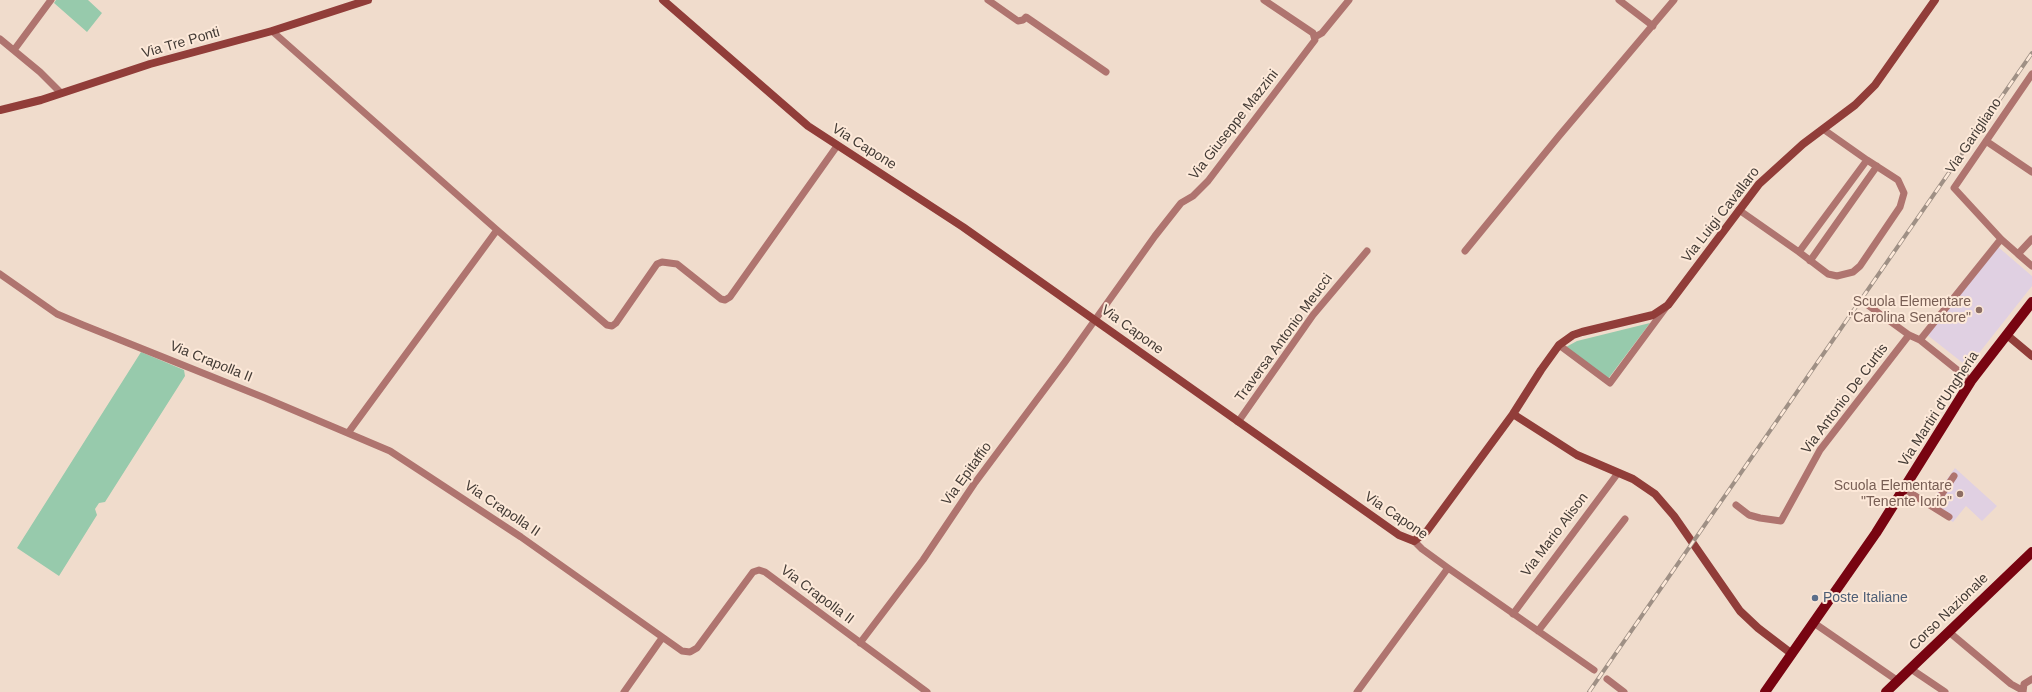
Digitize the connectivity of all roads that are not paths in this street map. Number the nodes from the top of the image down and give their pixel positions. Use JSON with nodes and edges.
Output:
{"nodes":[{"id":1,"x":51,"y":0,"type":"edge"},
{"id":2,"x":368,"y":0,"type":"edge"},
{"id":3,"x":663,"y":0,"type":"edge"},
{"id":4,"x":988,"y":0,"type":"edge"},
{"id":5,"x":1264,"y":0,"type":"edge"},
{"id":6,"x":1349,"y":0,"type":"edge"},
{"id":7,"x":1619,"y":0,"type":"edge"},
{"id":8,"x":1674,"y":0,"type":"edge"},
{"id":9,"x":1935,"y":0,"type":"edge"},
{"id":10,"x":1653,"y":26,"type":"junction"},
{"id":11,"x":272,"y":31,"type":"junction"},
{"id":12,"x":1315,"y":37,"type":"junction"},
{"id":13,"x":0,"y":39,"type":"edge"},
{"id":14,"x":14,"y":50,"type":"junction"},
{"id":15,"x":1106,"y":72,"type":"dead end"},
{"id":16,"x":2032,"y":74,"type":"edge"},
{"id":17,"x":2029,"y":86,"type":"edge"},
{"id":18,"x":61,"y":93,"type":"junction"},
{"id":19,"x":0,"y":110,"type":"edge"},
{"id":20,"x":1823,"y":129,"type":"junction"},
{"id":21,"x":1986,"y":141,"type":"junction"},
{"id":22,"x":837,"y":146,"type":"junction"},
{"id":23,"x":1867,"y":160,"type":"junction"},
{"id":24,"x":1877,"y":166,"type":"junction"},
{"id":25,"x":2032,"y":172,"type":"edge"},
{"id":26,"x":1739,"y":210,"type":"junction"},
{"id":27,"x":497,"y":230,"type":"junction"},
{"id":28,"x":2001,"y":239,"type":"junction"},
{"id":29,"x":2032,"y":239,"type":"edge"},
{"id":30,"x":1465,"y":251,"type":"dead end"},
{"id":31,"x":1367,"y":252,"type":"dead end"},
{"id":32,"x":1799,"y":252,"type":"junction"},
{"id":33,"x":2018,"y":254,"type":"junction"},
{"id":34,"x":1810,"y":261,"type":"junction"},
{"id":35,"x":2032,"y":266,"type":"edge"},
{"id":36,"x":0,"y":274,"type":"edge"},
{"id":37,"x":2032,"y":302,"type":"edge"},
{"id":38,"x":1668,"y":305,"type":"junction"},
{"id":39,"x":1869,"y":306,"type":"dead end"},
{"id":40,"x":1096,"y":320,"type":"junction"},
{"id":41,"x":1909,"y":335,"type":"junction"},
{"id":42,"x":2007,"y":335,"type":"junction"},
{"id":43,"x":1920,"y":340,"type":"junction"},
{"id":44,"x":1559,"y":345,"type":"junction"},
{"id":45,"x":2032,"y":356,"type":"edge"},
{"id":46,"x":1971,"y":381,"type":"junction"},
{"id":47,"x":1513,"y":414,"type":"junction"},
{"id":48,"x":1238,"y":422,"type":"junction"},
{"id":49,"x":348,"y":433,"type":"junction"},
{"id":50,"x":1618,"y":473,"type":"junction"},
{"id":51,"x":1954,"y":476,"type":"dead end"},
{"id":52,"x":1904,"y":490,"type":"junction"},
{"id":53,"x":1736,"y":505,"type":"dead end"},
{"id":54,"x":1933,"y":507,"type":"junction"},
{"id":55,"x":1949,"y":517,"type":"dead end"},
{"id":56,"x":1624,"y":519,"type":"dead end"},
{"id":57,"x":1414,"y":541,"type":"junction"},
{"id":58,"x":2030,"y":557,"type":"edge"},
{"id":59,"x":1448,"y":568,"type":"junction"},
{"id":60,"x":1513,"y":614,"type":"junction"},
{"id":61,"x":1814,"y":623,"type":"junction"},
{"id":62,"x":1538,"y":631,"type":"junction"},
{"id":63,"x":1949,"y":632,"type":"junction"},
{"id":64,"x":662,"y":638,"type":"junction"},
{"id":65,"x":860,"y":643,"type":"junction"},
{"id":66,"x":1792,"y":654,"type":"junction"},
{"id":67,"x":1911,"y":669,"type":"junction"},
{"id":68,"x":1594,"y":670,"type":"dead end"},
{"id":69,"x":1607,"y":679,"type":"dead end"},
{"id":70,"x":2032,"y":679,"type":"edge"},
{"id":71,"x":1898,"y":681,"type":"junction"},
{"id":72,"x":2023,"y":691,"type":"edge"},
{"id":73,"x":624,"y":692,"type":"edge"},
{"id":74,"x":927,"y":692,"type":"edge"},
{"id":75,"x":1357,"y":692,"type":"edge"},
{"id":76,"x":1624,"y":692,"type":"edge"},
{"id":77,"x":1764,"y":692,"type":"edge"},
{"id":78,"x":1886,"y":692,"type":"edge"},
{"id":79,"x":1945,"y":692,"type":"edge"}],
"edges":[{"from":1,"to":14,"type":"street"},
{"from":2,"to":11,"type":"street","name":"Via Tre Ponti"},
{"from":3,"to":22,"type":"street","name":"Via Capone"},
{"from":4,"to":15,"type":"street"},
{"from":5,"to":12,"type":"street"},
{"from":6,"to":12,"type":"street","name":"Via Giuseppe Mazzini"},
{"from":7,"to":10,"type":"street"},
{"from":8,"to":10,"type":"street"},
{"from":9,"to":20,"type":"street","name":"Via Luigi Cavallaro"},
{"from":10,"to":30,"type":"street"},
{"from":11,"to":18,"type":"street","name":"Via Tre Ponti"},
{"from":11,"to":27,"type":"street"},
{"from":12,"to":40,"type":"street","name":"Via Giuseppe Mazzini"},
{"from":13,"to":14,"type":"street"},
{"from":14,"to":18,"type":"street"},
{"from":16,"to":17,"type":"street","name":"Via Garigliano"},
{"from":17,"to":21,"type":"street","name":"Via Garigliano"},
{"from":18,"to":19,"type":"street","name":"Via Tre Ponti"},
{"from":20,"to":23,"type":"street"},
{"from":20,"to":26,"type":"street","name":"Via Luigi Cavallaro"},
{"from":21,"to":25,"type":"street"},
{"from":21,"to":28,"type":"street","name":"Via Garigliano"},
{"from":22,"to":27,"type":"street"},
{"from":22,"to":40,"type":"street","name":"Via Capone"},
{"from":23,"to":24,"type":"street"},
{"from":23,"to":32,"type":"street"},
{"from":24,"to":34,"type":"street"},
{"from":24,"to":34,"type":"street"},
{"from":26,"to":32,"type":"street"},
{"from":26,"to":38,"type":"street","name":"Via Luigi Cavallaro"},
{"from":27,"to":49,"type":"street"},
{"from":28,"to":33,"type":"street"},
{"from":28,"to":43,"type":"street"},
{"from":29,"to":33,"type":"street"},
{"from":31,"to":48,"type":"street","name":"Traversa Antonio Meucci"},
{"from":32,"to":34,"type":"street"},
{"from":33,"to":35,"type":"street"},
{"from":36,"to":49,"type":"street","name":"Via Crapolla II"},
{"from":37,"to":42,"type":"main road","name":"Via Martiri d'Ungheria"},
{"from":38,"to":44,"type":"street","name":"Via Luigi Cavallaro"},
{"from":38,"to":44,"type":"street"},
{"from":39,"to":41,"type":"street"},
{"from":40,"to":48,"type":"street","name":"Via Capone"},
{"from":40,"to":65,"type":"street","name":"Via Epitaffio"},
{"from":41,"to":43,"type":"street"},
{"from":41,"to":53,"type":"street","name":"Via Antonio De Curtis"},
{"from":42,"to":45,"type":"street"},
{"from":42,"to":46,"type":"main road","name":"Via Martiri d'Ungheria"},
{"from":43,"to":46,"type":"street"},
{"from":44,"to":47,"type":"street","name":"Via Luigi Cavallaro"},
{"from":46,"to":52,"type":"main road","name":"Via Martiri d'Ungheria"},
{"from":47,"to":50,"type":"street"},
{"from":47,"to":57,"type":"street","name":"Via Luigi Cavallaro"},
{"from":48,"to":57,"type":"street","name":"Via Capone"},
{"from":49,"to":64,"type":"street","name":"Via Crapolla II"},
{"from":50,"to":60,"type":"street","name":"Via Mario Alison"},
{"from":50,"to":66,"type":"street"},
{"from":51,"to":54,"type":"street"},
{"from":52,"to":54,"type":"street"},
{"from":52,"to":61,"type":"main road","name":"Via Martiri d'Ungheria"},
{"from":54,"to":55,"type":"street"},
{"from":56,"to":62,"type":"street"},
{"from":57,"to":59,"type":"street","name":"Via Capone"},
{"from":58,"to":63,"type":"main road","name":"Corso Nazionale"},
{"from":59,"to":60,"type":"street","name":"Via Capone"},
{"from":59,"to":75,"type":"street"},
{"from":60,"to":62,"type":"street","name":"Via Capone"},
{"from":61,"to":66,"type":"main road","name":"Via Martiri d'Ungheria"},
{"from":61,"to":71,"type":"street"},
{"from":62,"to":68,"type":"street","name":"Via Capone"},
{"from":63,"to":67,"type":"main road","name":"Corso Nazionale"},
{"from":63,"to":72,"type":"street"},
{"from":64,"to":65,"type":"street","name":"Via Crapolla II"},
{"from":64,"to":73,"type":"street"},
{"from":65,"to":74,"type":"street","name":"Via Crapolla II"},
{"from":66,"to":77,"type":"main road","name":"Via Martiri d'Ungheria"},
{"from":67,"to":71,"type":"main road","name":"Corso Nazionale"},
{"from":67,"to":79,"type":"street"},
{"from":69,"to":76,"type":"street"},
{"from":70,"to":72,"type":"street"},
{"from":71,"to":78,"type":"main road","name":"Corso Nazionale"}]}
